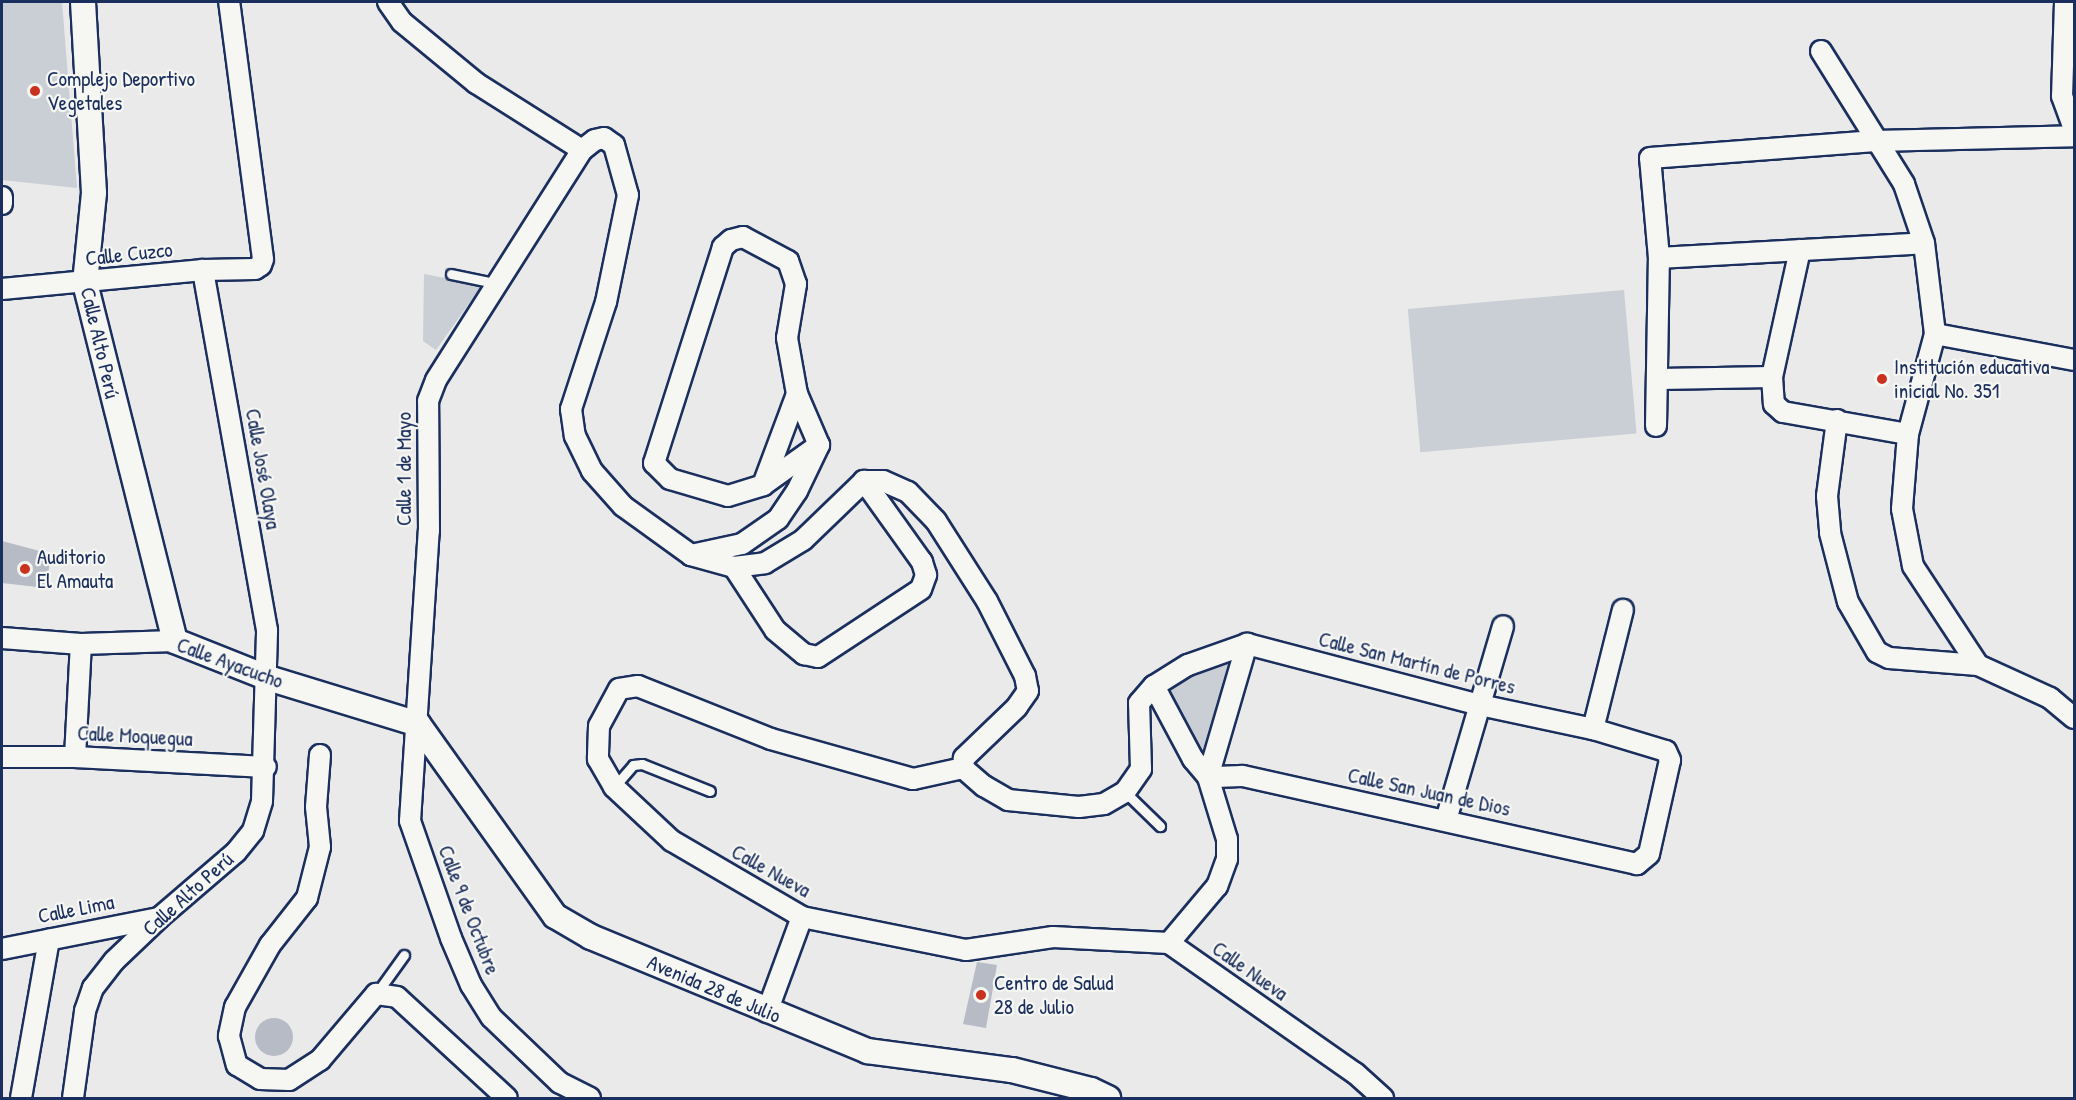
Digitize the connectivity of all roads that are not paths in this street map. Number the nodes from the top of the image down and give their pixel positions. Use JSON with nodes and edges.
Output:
{"nodes":[{"id":1,"x":83,"y":2,"type":"edge"},
{"id":2,"x":229,"y":2,"type":"edge"},
{"id":3,"x":2065,"y":2,"type":"edge"},
{"id":4,"x":388,"y":3,"type":"edge"},
{"id":5,"x":1821,"y":51,"type":"dead end"},
{"id":6,"x":2074,"y":129,"type":"edge"},
{"id":7,"x":2074,"y":136,"type":"edge"},
{"id":8,"x":1875,"y":141,"type":"junction"},
{"id":9,"x":582,"y":150,"type":"junction"},
{"id":10,"x":1924,"y":243,"type":"junction"},
{"id":11,"x":1800,"y":250,"type":"junction"},
{"id":12,"x":1659,"y":258,"type":"junction"},
{"id":13,"x":203,"y":270,"type":"junction"},
{"id":14,"x":451,"y":274,"type":"dead end"},
{"id":15,"x":85,"y":283,"type":"junction"},
{"id":16,"x":500,"y":284,"type":"junction"},
{"id":17,"x":2,"y":289,"type":"edge"},
{"id":18,"x":1935,"y":334,"type":"junction"},
{"id":19,"x":2074,"y":360,"type":"edge"},
{"id":20,"x":1773,"y":377,"type":"junction"},
{"id":21,"x":1659,"y":379,"type":"junction"},
{"id":22,"x":797,"y":394,"type":"junction"},
{"id":23,"x":1837,"y":420,"type":"junction"},
{"id":24,"x":1656,"y":426,"type":"dead end"},
{"id":25,"x":1908,"y":434,"type":"junction"},
{"id":26,"x":819,"y":445,"type":"junction"},
{"id":27,"x":864,"y":481,"type":"junction"},
{"id":28,"x":763,"y":485,"type":"junction"},
{"id":29,"x":692,"y":555,"type":"junction"},
{"id":30,"x":734,"y":567,"type":"junction"},
{"id":31,"x":1623,"y":610,"type":"dead end"},
{"id":32,"x":1503,"y":626,"type":"dead end"},
{"id":33,"x":2,"y":638,"type":"edge"},
{"id":34,"x":175,"y":641,"type":"junction"},
{"id":35,"x":81,"y":644,"type":"junction"},
{"id":36,"x":1247,"y":644,"type":"junction"},
{"id":37,"x":1978,"y":665,"type":"junction"},
{"id":38,"x":268,"y":678,"type":"junction"},
{"id":39,"x":1154,"y":686,"type":"junction"},
{"id":40,"x":1480,"y":705,"type":"junction"},
{"id":41,"x":2074,"y":718,"type":"edge"},
{"id":42,"x":418,"y":724,"type":"junction"},
{"id":43,"x":1593,"y":729,"type":"junction"},
{"id":44,"x":320,"y":755,"type":"dead end"},
{"id":45,"x":2,"y":757,"type":"edge"},
{"id":46,"x":75,"y":757,"type":"junction"},
{"id":47,"x":266,"y":767,"type":"junction"},
{"id":48,"x":963,"y":768,"type":"junction"},
{"id":49,"x":1208,"y":777,"type":"junction"},
{"id":50,"x":614,"y":787,"type":"junction"},
{"id":51,"x":710,"y":791,"type":"dead end"},
{"id":52,"x":1125,"y":792,"type":"junction"},
{"id":53,"x":1446,"y":820,"type":"junction"},
{"id":54,"x":1160,"y":826,"type":"dead end"},
{"id":55,"x":1637,"y":864,"type":"joint"},
{"id":56,"x":802,"y":917,"type":"junction"},
{"id":57,"x":159,"y":918,"type":"junction"},
{"id":58,"x":49,"y":939,"type":"junction"},
{"id":59,"x":1169,"y":943,"type":"junction"},
{"id":60,"x":2,"y":948,"type":"edge"},
{"id":61,"x":404,"y":956,"type":"dead end"},
{"id":62,"x":376,"y":994,"type":"junction"},
{"id":63,"x":767,"y":1012,"type":"junction"},
{"id":64,"x":21,"y":1098,"type":"edge"},
{"id":65,"x":74,"y":1098,"type":"edge"},
{"id":66,"x":507,"y":1098,"type":"edge"},
{"id":67,"x":590,"y":1098,"type":"edge"},
{"id":68,"x":1108,"y":1098,"type":"edge"},
{"id":69,"x":1383,"y":1098,"type":"edge"}],
"edges":[{"from":1,"to":15,"type":"street","name":"Calle Alto Perú"},
{"from":2,"to":13,"type":"street","name":"Calle Cuzco"},
{"from":3,"to":6,"type":"street"},
{"from":4,"to":9,"type":"street"},
{"from":5,"to":8,"type":"street"},
{"from":7,"to":8,"type":"street"},
{"from":8,"to":10,"type":"street"},
{"from":8,"to":12,"type":"street"},
{"from":9,"to":16,"type":"street","name":"Calle 1 de Mayo"},
{"from":9,"to":29,"type":"street"},
{"from":10,"to":11,"type":"street"},
{"from":10,"to":18,"type":"street"},
{"from":11,"to":12,"type":"street"},
{"from":11,"to":20,"type":"street"},
{"from":12,"to":21,"type":"street"},
{"from":13,"to":15,"type":"street","name":"Calle Cuzco"},
{"from":13,"to":38,"type":"street","name":"Calle José Olaya"},
{"from":14,"to":16,"type":"lane"},
{"from":15,"to":17,"type":"street","name":"Calle Cuzco"},
{"from":15,"to":34,"type":"street","name":"Calle Alto Perú"},
{"from":16,"to":42,"type":"street","name":"Calle 1 de Mayo"},
{"from":18,"to":19,"type":"street"},
{"from":18,"to":25,"type":"street"},
{"from":20,"to":21,"type":"street"},
{"from":20,"to":23,"type":"street"},
{"from":21,"to":24,"type":"street"},
{"from":22,"to":26,"type":"street"},
{"from":22,"to":28,"type":"street"},
{"from":22,"to":28,"type":"street"},
{"from":23,"to":25,"type":"street"},
{"from":23,"to":37,"type":"street"},
{"from":25,"to":37,"type":"street"},
{"from":26,"to":28,"type":"street"},
{"from":26,"to":29,"type":"street"},
{"from":27,"to":30,"type":"street"},
{"from":27,"to":30,"type":"street"},
{"from":27,"to":48,"type":"street"},
{"from":29,"to":30,"type":"street"},
{"from":31,"to":43,"type":"street"},
{"from":32,"to":40,"type":"street"},
{"from":33,"to":35,"type":"street","name":"Calle Ayacucho"},
{"from":34,"to":35,"type":"street","name":"Calle Ayacucho"},
{"from":34,"to":38,"type":"street","name":"Calle Ayacucho"},
{"from":35,"to":46,"type":"street"},
{"from":36,"to":39,"type":"street"},
{"from":36,"to":40,"type":"street","name":"Calle San Martín de Porres"},
{"from":36,"to":49,"type":"street"},
{"from":37,"to":41,"type":"street"},
{"from":38,"to":42,"type":"street","name":"Calle Ayacucho"},
{"from":38,"to":47,"type":"street","name":"Calle Alto Perú"},
{"from":39,"to":49,"type":"street"},
{"from":39,"to":52,"type":"street"},
{"from":40,"to":43,"type":"street","name":"Calle San Martín de Porres"},
{"from":40,"to":53,"type":"street"},
{"from":42,"to":63,"type":"street","name":"Avenida 28 de Julio"},
{"from":42,"to":67,"type":"street","name":"Calle 9 de Octubre"},
{"from":43,"to":55,"type":"street","name":"Calle San Martín de Porres"},
{"from":44,"to":62,"type":"street"},
{"from":45,"to":46,"type":"street","name":"Calle Moquegua"},
{"from":46,"to":47,"type":"street","name":"Calle Moquegua"},
{"from":47,"to":57,"type":"street","name":"Calle Alto Perú"},
{"from":48,"to":50,"type":"street","name":"Calle Nueva"},
{"from":48,"to":52,"type":"street"},
{"from":49,"to":53,"type":"street","name":"Calle San Juan de Dios"},
{"from":49,"to":59,"type":"street"},
{"from":50,"to":51,"type":"lane"},
{"from":50,"to":56,"type":"street","name":"Calle Nueva"},
{"from":52,"to":54,"type":"lane"},
{"from":53,"to":55,"type":"street","name":"Calle San Juan de Dios"},
{"from":56,"to":59,"type":"street","name":"Calle Nueva"},
{"from":56,"to":63,"type":"street"},
{"from":57,"to":58,"type":"street","name":"Calle Lima"},
{"from":57,"to":65,"type":"street","name":"Calle Alto Perú"},
{"from":58,"to":60,"type":"street","name":"Calle Lima"},
{"from":58,"to":64,"type":"street"},
{"from":59,"to":69,"type":"street","name":"Calle Nueva"},
{"from":61,"to":62,"type":"lane"},
{"from":62,"to":66,"type":"street"},
{"from":63,"to":68,"type":"street","name":"Avenida 28 de Julio"}]}
